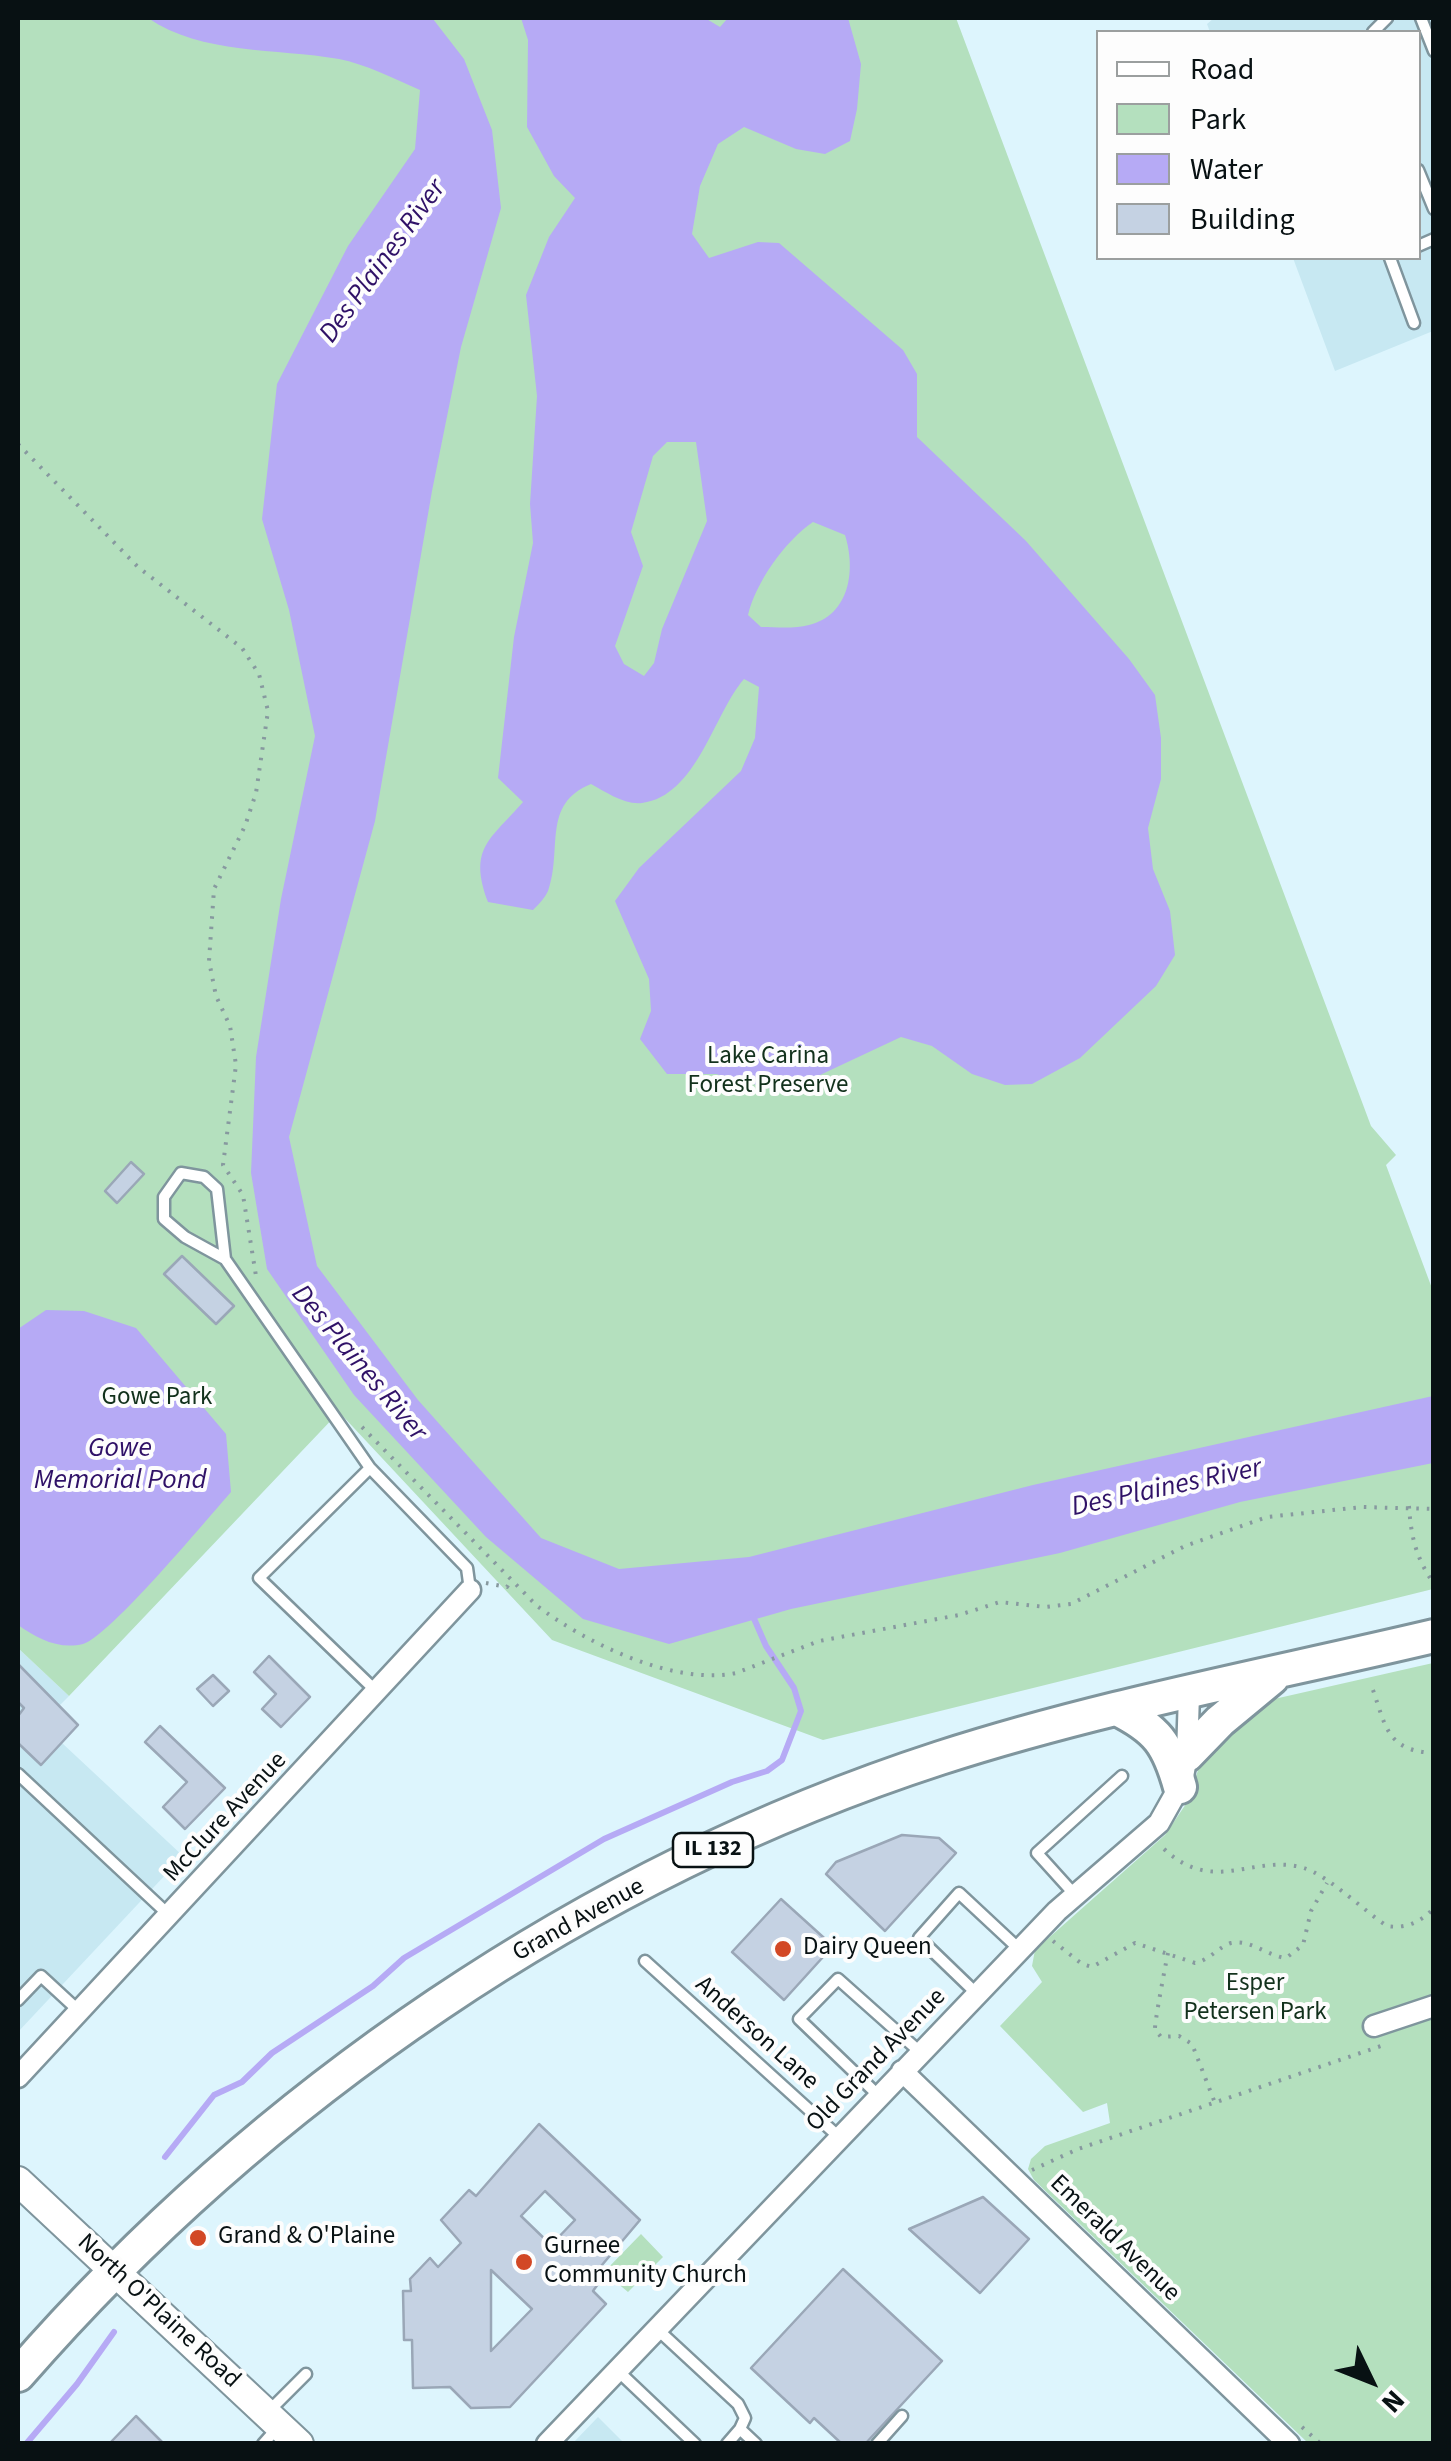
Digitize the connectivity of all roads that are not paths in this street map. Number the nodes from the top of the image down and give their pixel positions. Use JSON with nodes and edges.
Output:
{"nodes":[{"id":1,"x":1421,"y":18,"type":"edge"},
{"id":2,"x":1434,"y":51,"type":"edge"},
{"id":3,"x":1421,"y":177,"type":"edge"},
{"id":4,"x":1434,"y":209,"type":"edge"},
{"id":5,"x":1391,"y":260,"type":"edge"},
{"id":6,"x":1414,"y":323,"type":"dead end"},
{"id":7,"x":225,"y":1259,"type":"junction"},
{"id":8,"x":370,"y":1468,"type":"junction"},
{"id":9,"x":470,"y":1590,"type":"joint"},
{"id":10,"x":1434,"y":1636,"type":"edge"},
{"id":11,"x":1280,"y":1672,"type":"junction"},
{"id":12,"x":376,"y":1692,"type":"junction"},
{"id":13,"x":1189,"y":1694,"type":"junction"},
{"id":14,"x":1117,"y":1709,"type":"junction"},
{"id":15,"x":1184,"y":1771,"type":"junction"},
{"id":16,"x":18,"y":1774,"type":"edge"},
{"id":17,"x":1122,"y":1776,"type":"dead end"},
{"id":18,"x":1075,"y":1895,"type":"junction"},
{"id":19,"x":170,"y":1916,"type":"junction"},
{"id":20,"x":1019,"y":1949,"type":"junction"},
{"id":21,"x":645,"y":1961,"type":"dead end"},
{"id":22,"x":976,"y":1993,"type":"junction"},
{"id":23,"x":18,"y":2000,"type":"edge"},
{"id":24,"x":1434,"y":2006,"type":"edge"},
{"id":25,"x":80,"y":2012,"type":"junction"},
{"id":26,"x":1374,"y":2026,"type":"dead end"},
{"id":27,"x":920,"y":2052,"type":"junction"},
{"id":28,"x":902,"y":2071,"type":"junction"},
{"id":29,"x":18,"y":2078,"type":"edge"},
{"id":30,"x":879,"y":2096,"type":"junction"},
{"id":31,"x":839,"y":2137,"type":"junction"},
{"id":32,"x":18,"y":2181,"type":"edge"},
{"id":33,"x":114,"y":2271,"type":"junction"},
{"id":34,"x":656,"y":2329,"type":"junction"},
{"id":35,"x":618,"y":2370,"type":"junction"},
{"id":36,"x":18,"y":2374,"type":"edge"},
{"id":37,"x":306,"y":2374,"type":"dead end"},
{"id":38,"x":902,"y":2416,"type":"dead end"},
{"id":39,"x":740,"y":2429,"type":"junction"},
{"id":40,"x":277,"y":2431,"type":"edge"},
{"id":41,"x":547,"y":2444,"type":"edge"},
{"id":42,"x":695,"y":2444,"type":"edge"},
{"id":43,"x":727,"y":2444,"type":"edge"},
{"id":44,"x":756,"y":2444,"type":"edge"},
{"id":45,"x":877,"y":2444,"type":"edge"},
{"id":46,"x":1289,"y":2444,"type":"edge"}],
"edges":[{"from":1,"to":2,"type":"lane"},
{"from":3,"to":4,"type":"lane"},
{"from":5,"to":6,"type":"lane"},
{"from":7,"to":7,"type":"lane"},
{"from":7,"to":8,"type":"lane"},
{"from":8,"to":9,"type":"lane"},
{"from":8,"to":12,"type":"lane"},
{"from":9,"to":12,"type":"street","name":"McClure Avenue"},
{"from":10,"to":11,"type":"main road","name":"Grand Avenue","number":"IL 132"},
{"from":11,"to":13,"type":"main road","name":"Grand Avenue","number":"IL 132"},
{"from":11,"to":15,"type":"main road"},
{"from":12,"to":19,"type":"street","name":"McClure Avenue"},
{"from":13,"to":14,"type":"main road","name":"Grand Avenue","number":"IL 132"},
{"from":13,"to":15,"type":"street"},
{"from":14,"to":15,"type":"main road"},
{"from":14,"to":33,"type":"main road","name":"Grand Avenue","number":"IL 132"},
{"from":15,"to":18,"type":"street","name":"Old Grand Avenue"},
{"from":16,"to":19,"type":"lane"},
{"from":17,"to":18,"type":"lane"},
{"from":18,"to":20,"type":"street","name":"Old Grand Avenue"},
{"from":19,"to":25,"type":"street","name":"McClure Avenue"},
{"from":20,"to":22,"type":"street","name":"Old Grand Avenue"},
{"from":20,"to":22,"type":"lane"},
{"from":21,"to":31,"type":"lane","name":"Anderson Lane"},
{"from":22,"to":27,"type":"street","name":"Old Grand Avenue"},
{"from":23,"to":25,"type":"lane"},
{"from":24,"to":26,"type":"street"},
{"from":25,"to":29,"type":"street","name":"McClure Avenue"},
{"from":27,"to":28,"type":"street","name":"Old Grand Avenue"},
{"from":27,"to":30,"type":"lane"},
{"from":28,"to":30,"type":"street","name":"Old Grand Avenue"},
{"from":28,"to":46,"type":"street","name":"Emerald Avenue"},
{"from":30,"to":31,"type":"street","name":"Old Grand Avenue"},
{"from":31,"to":34,"type":"street","name":"Old Grand Avenue"},
{"from":32,"to":33,"type":"street","name":"North O'Plaine Road"},
{"from":33,"to":36,"type":"main road","name":"Grand Avenue","number":"IL 132"},
{"from":33,"to":40,"type":"street","name":"North O'Plaine Road"},
{"from":34,"to":35,"type":"street","name":"Old Grand Avenue"},
{"from":34,"to":39,"type":"lane"},
{"from":35,"to":41,"type":"street","name":"Old Grand Avenue"},
{"from":35,"to":42,"type":"lane"},
{"from":37,"to":40,"type":"lane"},
{"from":38,"to":45,"type":"lane"},
{"from":39,"to":43,"type":"lane"},
{"from":39,"to":44,"type":"lane"}]}
